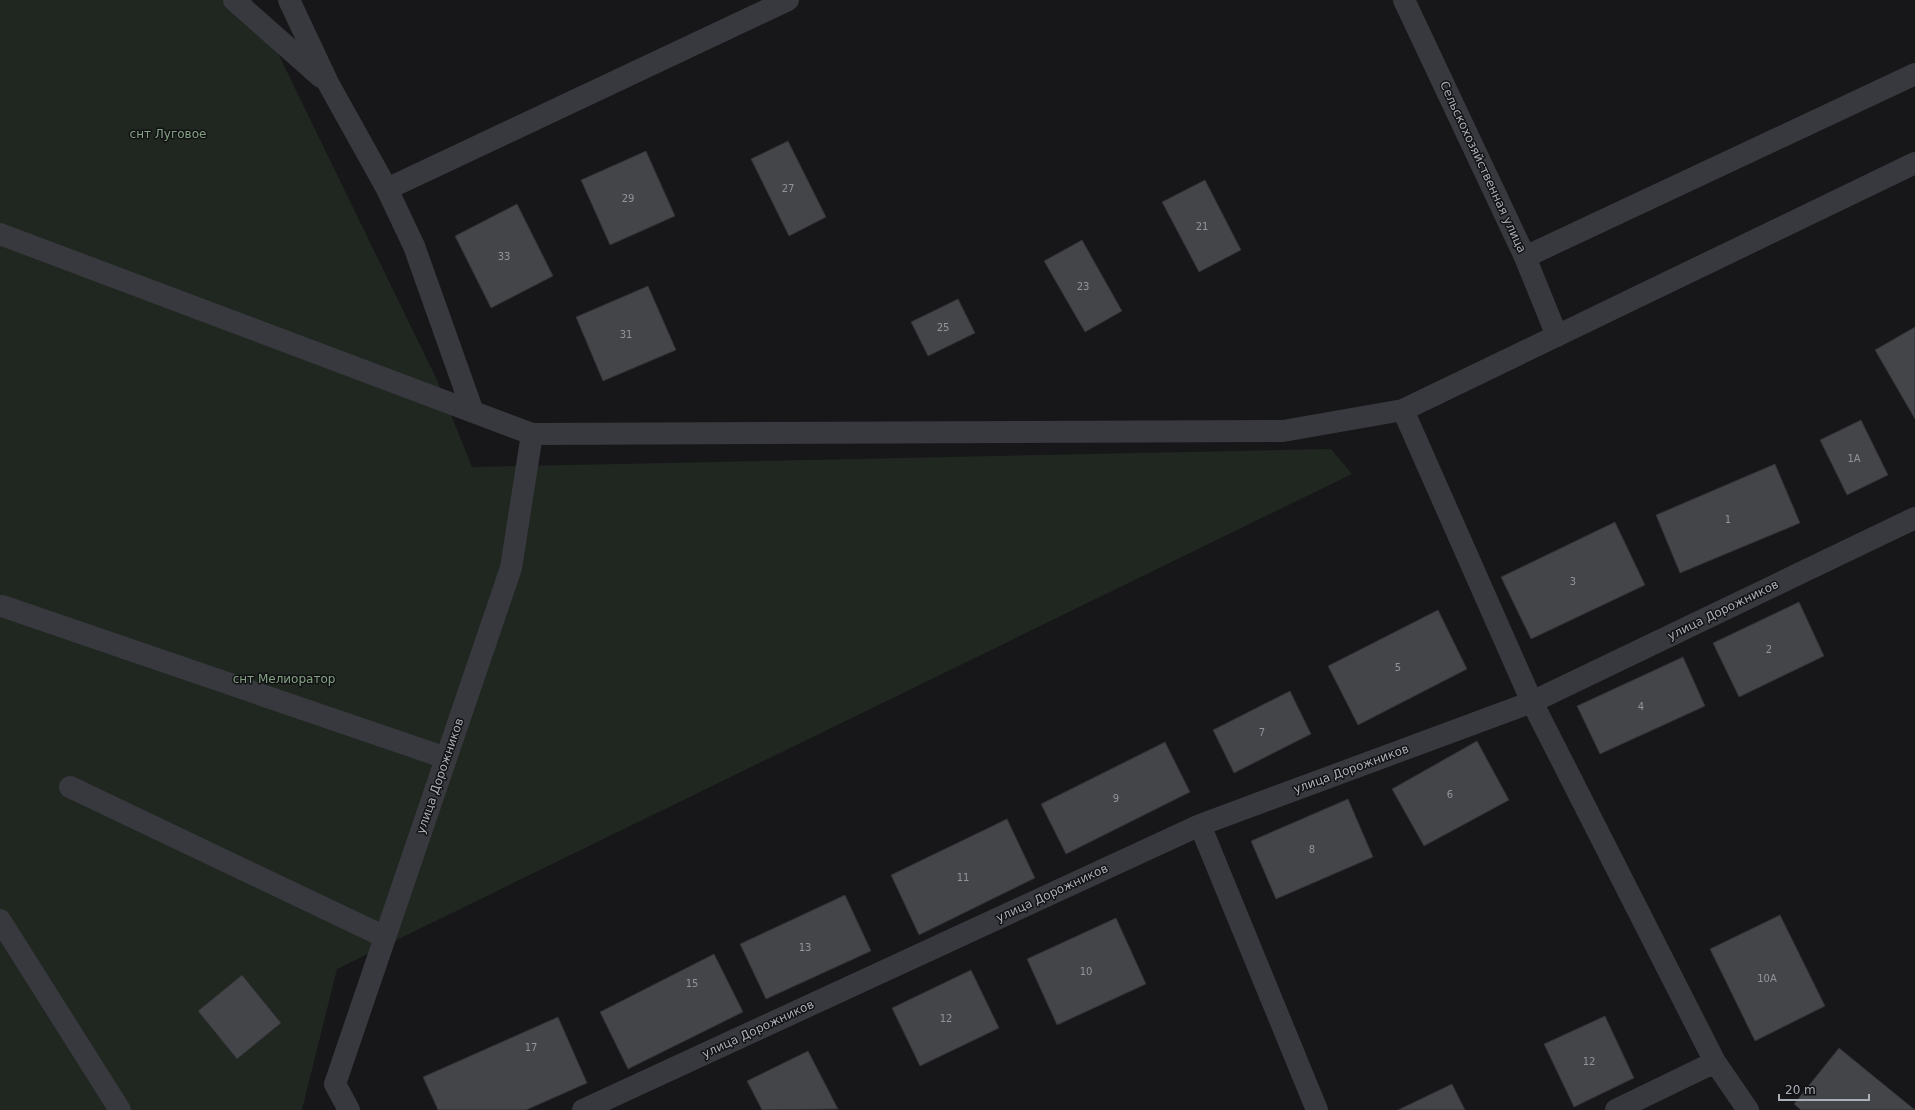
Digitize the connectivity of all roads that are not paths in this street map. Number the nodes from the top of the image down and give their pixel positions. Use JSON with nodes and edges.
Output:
{"nodes":[{"id":1,"x":234,"y":0,"type":"edge"},
{"id":2,"x":290,"y":0,"type":"edge"},
{"id":3,"x":788,"y":0,"type":"edge"},
{"id":4,"x":1404,"y":0,"type":"edge"},
{"id":5,"x":1915,"y":74,"type":"edge"},
{"id":6,"x":328,"y":83,"type":"junction"},
{"id":7,"x":1915,"y":163,"type":"edge"},
{"id":8,"x":387,"y":189,"type":"junction"},
{"id":9,"x":0,"y":234,"type":"edge"},
{"id":10,"x":1525,"y":257,"type":"junction"},
{"id":11,"x":1557,"y":336,"type":"junction"},
{"id":12,"x":1403,"y":410,"type":"junction"},
{"id":13,"x":473,"y":412,"type":"junction"},
{"id":14,"x":532,"y":434,"type":"junction"},
{"id":15,"x":1915,"y":518,"type":"edge"},
{"id":16,"x":2,"y":606,"type":"dead end"},
{"id":17,"x":1532,"y":702,"type":"junction"},
{"id":18,"x":446,"y":758,"type":"junction"},
{"id":19,"x":70,"y":787,"type":"dead end"},
{"id":20,"x":1200,"y":825,"type":"junction"},
{"id":21,"x":0,"y":920,"type":"edge"},
{"id":22,"x":385,"y":937,"type":"junction"},
{"id":23,"x":1715,"y":1062,"type":"junction"},
{"id":24,"x":120,"y":1110,"type":"edge"},
{"id":25,"x":349,"y":1110,"type":"edge"},
{"id":26,"x":583,"y":1110,"type":"edge"},
{"id":27,"x":1317,"y":1110,"type":"edge"},
{"id":28,"x":1616,"y":1110,"type":"edge"},
{"id":29,"x":1748,"y":1110,"type":"edge"}],
"edges":[{"from":1,"to":6,"type":"street"},
{"from":2,"to":6,"type":"street"},
{"from":3,"to":8,"type":"street"},
{"from":4,"to":10,"type":"street","name":"Сельскохозяйственная улица"},
{"from":5,"to":10,"type":"street"},
{"from":6,"to":8,"type":"street"},
{"from":7,"to":11,"type":"street"},
{"from":8,"to":13,"type":"street"},
{"from":9,"to":13,"type":"street"},
{"from":10,"to":11,"type":"street","name":"Сельскохозяйственная улица"},
{"from":11,"to":12,"type":"street"},
{"from":12,"to":14,"type":"street"},
{"from":12,"to":17,"type":"street"},
{"from":13,"to":14,"type":"street"},
{"from":14,"to":18,"type":"street","name":"улица Дорожников"},
{"from":15,"to":17,"type":"street","name":"улица Дорожников"},
{"from":16,"to":18,"type":"street"},
{"from":17,"to":20,"type":"street","name":"улица Дорожников"},
{"from":17,"to":23,"type":"street"},
{"from":18,"to":22,"type":"street","name":"улица Дорожников"},
{"from":19,"to":22,"type":"street"},
{"from":20,"to":26,"type":"street","name":"улица Дорожников"},
{"from":20,"to":27,"type":"street"},
{"from":21,"to":24,"type":"street"},
{"from":22,"to":25,"type":"street","name":"улица Дорожников"},
{"from":23,"to":28,"type":"street"},
{"from":23,"to":29,"type":"street"}]}
